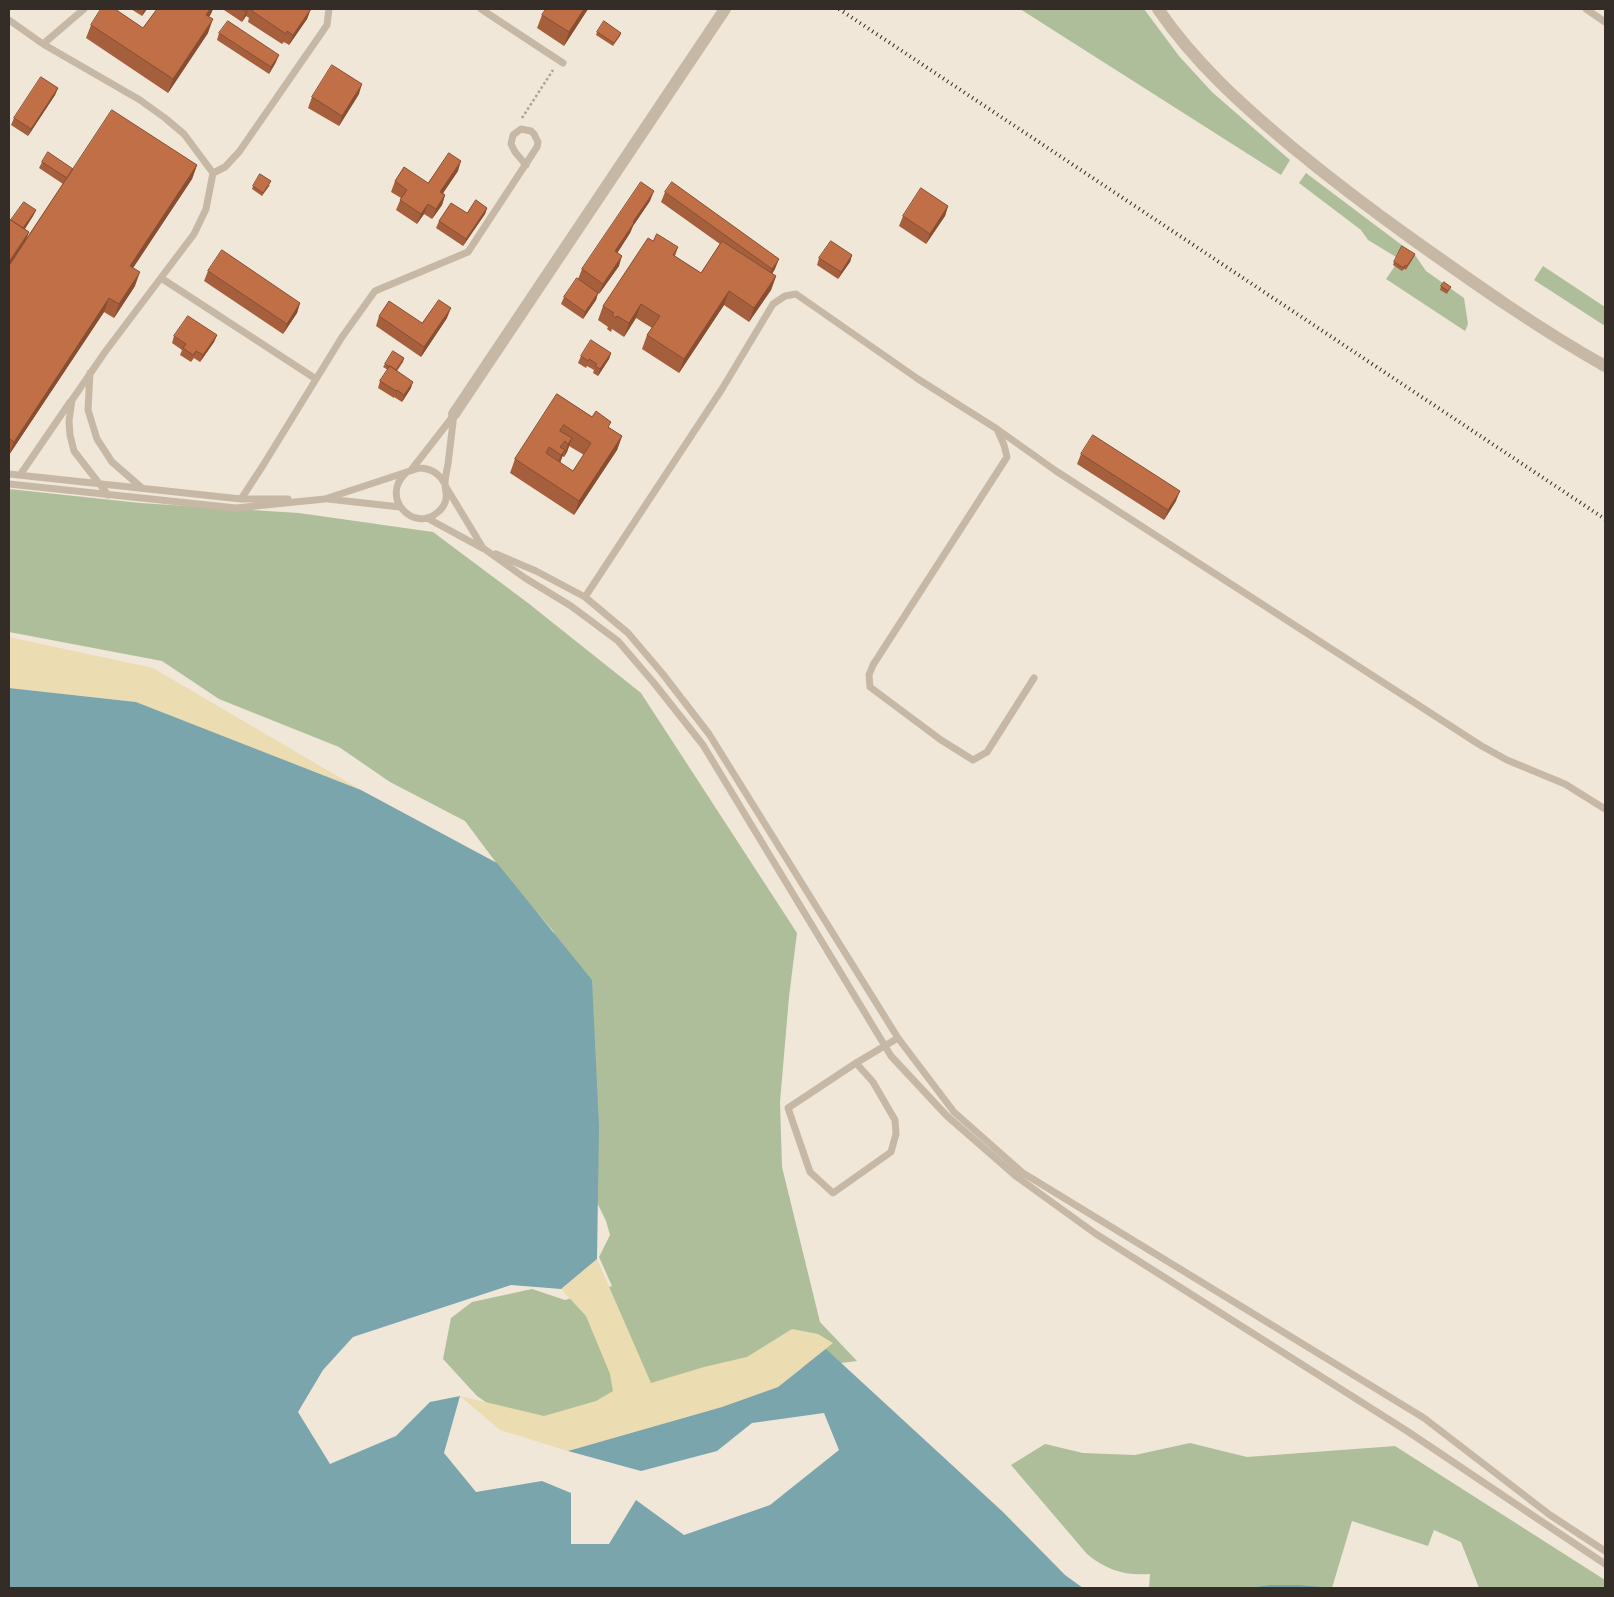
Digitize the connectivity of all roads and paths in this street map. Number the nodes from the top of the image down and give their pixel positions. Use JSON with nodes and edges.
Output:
{"nodes":[{"id":1,"x":84,"y":9,"type":"edge"},
{"id":2,"x":330,"y":9,"type":"edge"},
{"id":3,"x":481,"y":9,"type":"edge"},
{"id":4,"x":725,"y":9,"type":"edge"},
{"id":5,"x":1158,"y":9,"type":"edge"},
{"id":6,"x":1586,"y":9,"type":"edge"},
{"id":7,"x":9,"y":20,"type":"edge"},
{"id":8,"x":1605,"y":22,"type":"edge"},
{"id":9,"x":43,"y":44,"type":"junction"},
{"id":10,"x":563,"y":63,"type":"dead end"},
{"id":11,"x":555,"y":68,"type":"dead end"},
{"id":12,"x":519,"y":121,"type":"dead end"},
{"id":13,"x":526,"y":165,"type":"junction"},
{"id":14,"x":213,"y":173,"type":"junction"},
{"id":15,"x":161,"y":278,"type":"junction"},
{"id":16,"x":1605,"y":366,"type":"edge"},
{"id":17,"x":90,"y":373,"type":"junction"},
{"id":18,"x":316,"y":379,"type":"junction"},
{"id":19,"x":72,"y":400,"type":"junction"},
{"id":20,"x":454,"y":414,"type":"junction"},
{"id":21,"x":997,"y":429,"type":"junction"},
{"id":22,"x":410,"y":471,"type":"junction"},
{"id":23,"x":9,"y":474,"type":"edge"},
{"id":24,"x":20,"y":475,"type":"junction"},
{"id":25,"x":9,"y":484,"type":"edge"},
{"id":26,"x":99,"y":484,"type":"junction"},
{"id":27,"x":446,"y":485,"type":"junction"},
{"id":28,"x":142,"y":488,"type":"junction"},
{"id":29,"x":108,"y":495,"type":"junction"},
{"id":30,"x":241,"y":499,"type":"junction"},
{"id":31,"x":325,"y":499,"type":"junction"},
{"id":32,"x":400,"y":507,"type":"junction"},
{"id":33,"x":427,"y":518,"type":"junction"},
{"id":34,"x":483,"y":548,"type":"junction"},
{"id":35,"x":585,"y":597,"type":"junction"},
{"id":36,"x":1034,"y":678,"type":"dead end"},
{"id":37,"x":1605,"y":809,"type":"edge"},
{"id":38,"x":898,"y":1038,"type":"junction"},
{"id":39,"x":885,"y":1046,"type":"junction"},
{"id":40,"x":856,"y":1063,"type":"junction"},
{"id":41,"x":1605,"y":1551,"type":"edge"},
{"id":42,"x":1605,"y":1564,"type":"edge"}],
"edges":[{"from":1,"to":9,"type":"lane"},
{"from":2,"to":14,"type":"lane"},
{"from":3,"to":10,"type":"lane"},
{"from":4,"to":20,"type":"street"},
{"from":5,"to":16,"type":"street"},
{"from":6,"to":8,"type":"lane"},
{"from":7,"to":9,"type":"lane"},
{"from":9,"to":14,"type":"lane"},
{"from":11,"to":12,"type":"path"},
{"from":13,"to":13,"type":"lane"},
{"from":13,"to":18,"type":"lane"},
{"from":14,"to":15,"type":"lane"},
{"from":15,"to":17,"type":"lane"},
{"from":15,"to":18,"type":"lane"},
{"from":17,"to":19,"type":"lane"},
{"from":17,"to":28,"type":"lane"},
{"from":18,"to":30,"type":"lane"},
{"from":19,"to":24,"type":"lane"},
{"from":19,"to":26,"type":"lane"},
{"from":20,"to":22,"type":"lane"},
{"from":20,"to":27,"type":"lane"},
{"from":21,"to":35,"type":"lane"},
{"from":21,"to":36,"type":"lane"},
{"from":21,"to":37,"type":"lane"},
{"from":22,"to":27,"type":"lane"},
{"from":22,"to":31,"type":"lane"},
{"from":22,"to":32,"type":"lane"},
{"from":23,"to":24,"type":"lane"},
{"from":24,"to":26,"type":"lane"},
{"from":25,"to":29,"type":"lane"},
{"from":26,"to":28,"type":"lane"},
{"from":26,"to":29,"type":"lane"},
{"from":27,"to":33,"type":"lane"},
{"from":27,"to":34,"type":"lane"},
{"from":28,"to":30,"type":"lane"},
{"from":29,"to":31,"type":"lane"},
{"from":30,"to":31,"type":"lane"},
{"from":31,"to":32,"type":"lane"},
{"from":32,"to":33,"type":"lane"},
{"from":33,"to":34,"type":"lane"},
{"from":34,"to":35,"type":"lane"},
{"from":34,"to":39,"type":"lane"},
{"from":35,"to":38,"type":"lane"},
{"from":38,"to":39,"type":"lane"},
{"from":38,"to":41,"type":"lane"},
{"from":39,"to":40,"type":"lane"},
{"from":39,"to":42,"type":"lane"},
{"from":40,"to":40,"type":"lane"}]}
